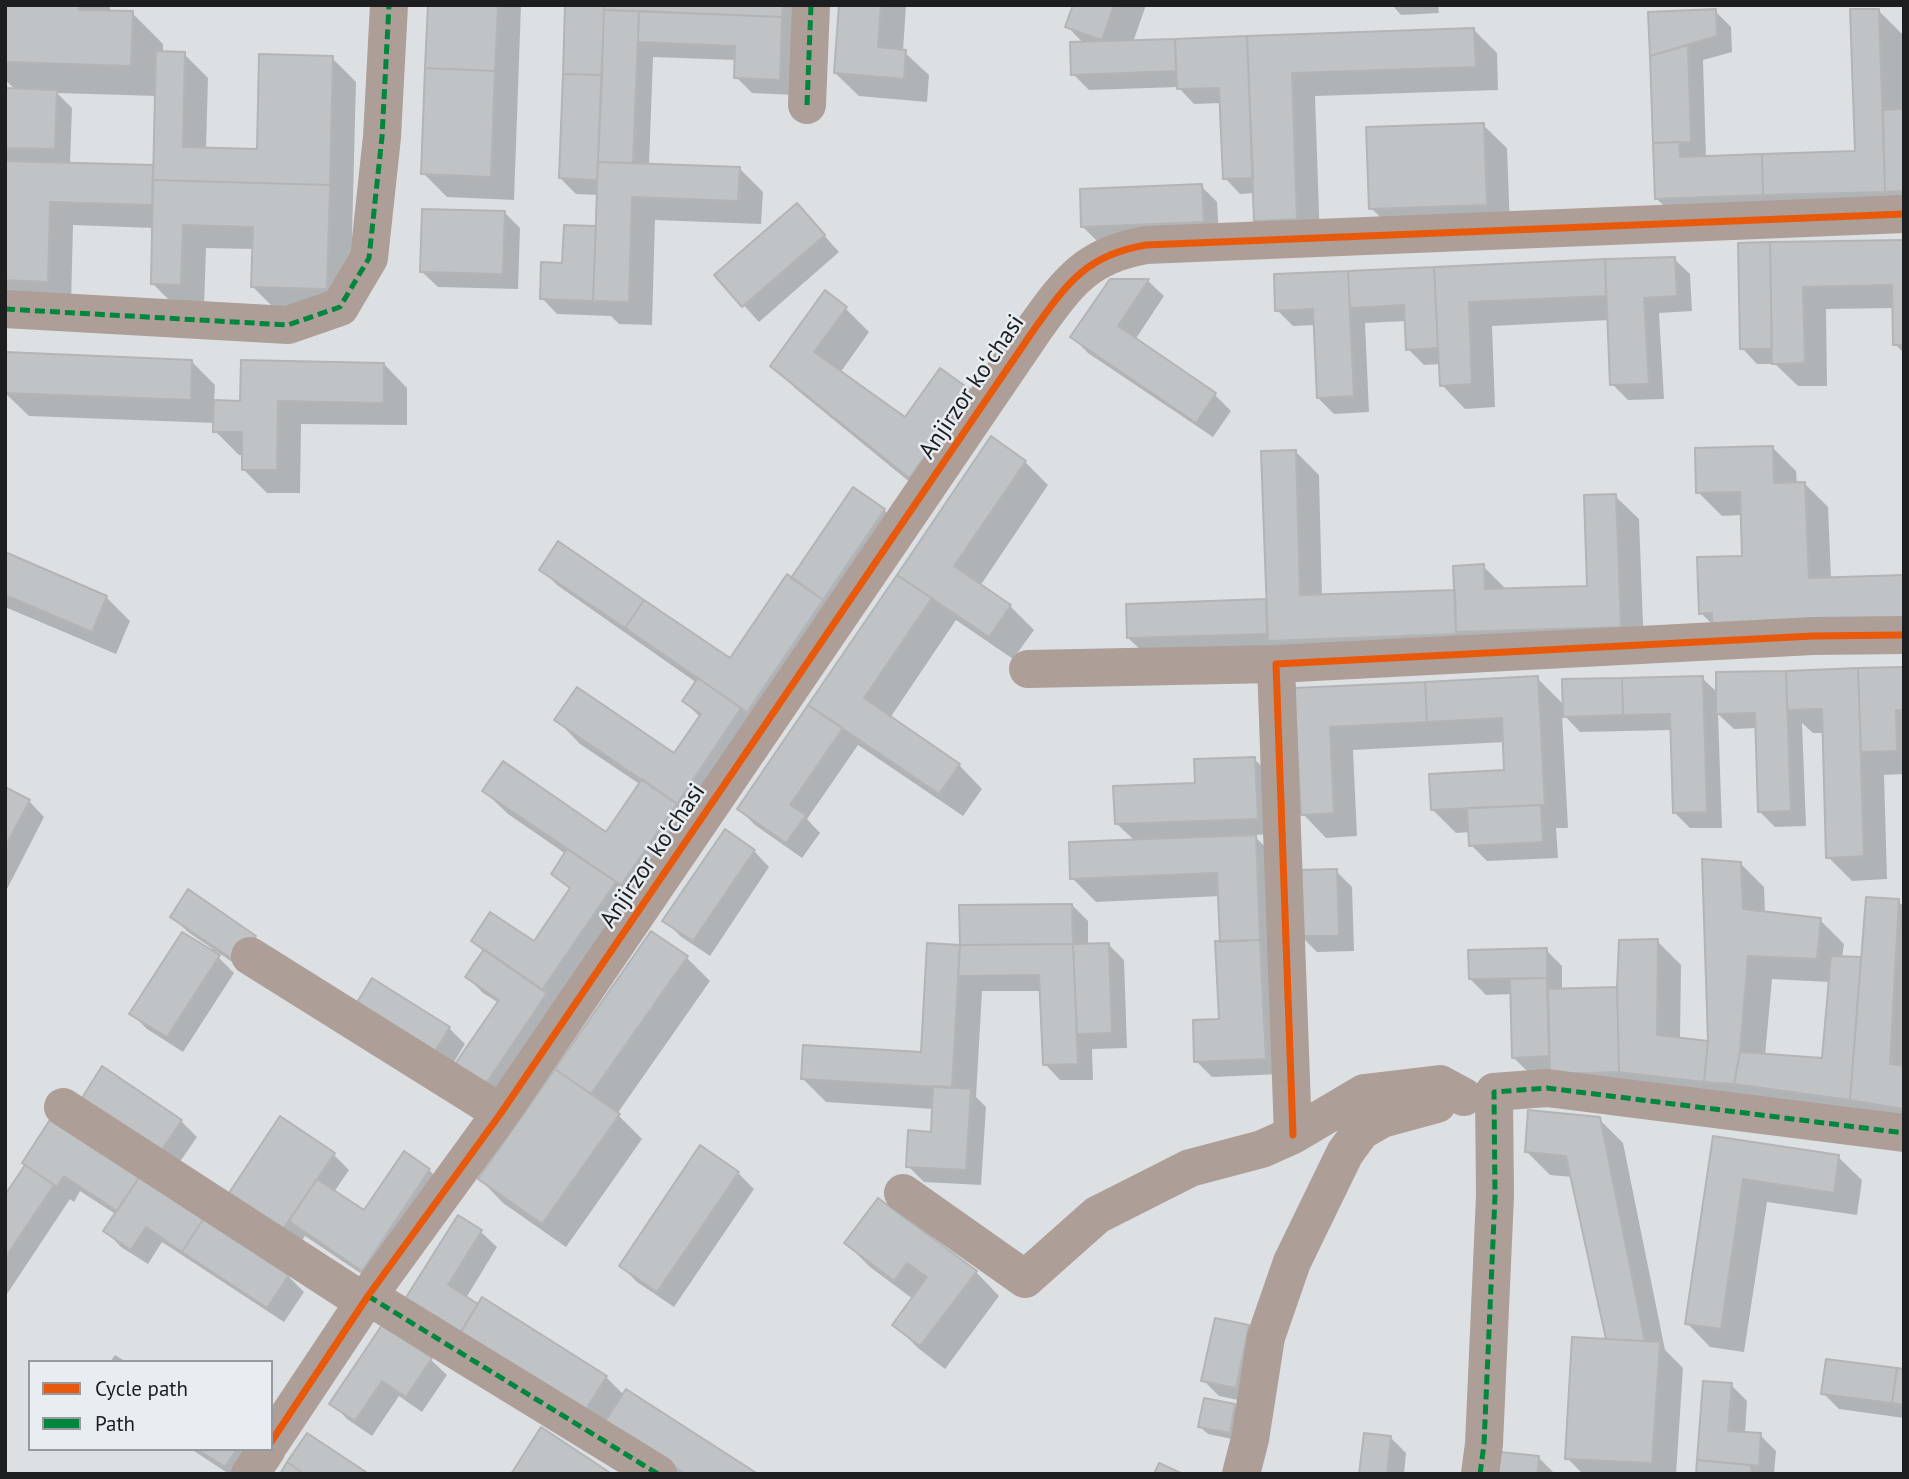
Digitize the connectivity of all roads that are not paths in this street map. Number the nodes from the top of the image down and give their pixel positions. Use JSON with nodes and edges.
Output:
{"nodes":[{"id":1,"x":389,"y":5,"type":"edge"},
{"id":2,"x":811,"y":5,"type":"edge"},
{"id":3,"x":807,"y":105,"type":"dead end"},
{"id":4,"x":1904,"y":214,"type":"edge"},
{"id":5,"x":5,"y":309,"type":"edge"},
{"id":6,"x":1904,"y":635,"type":"edge"},
{"id":7,"x":1276,"y":664,"type":"junction"},
{"id":8,"x":1028,"y":669,"type":"dead end"},
{"id":9,"x":250,"y":956,"type":"dead end"},
{"id":10,"x":1479,"y":1094,"type":"junction"},
{"id":11,"x":64,"y":1107,"type":"dead end"},
{"id":12,"x":501,"y":1113,"type":"junction"},
{"id":13,"x":1904,"y":1133,"type":"edge"},
{"id":14,"x":1293,"y":1135,"type":"junction"},
{"id":15,"x":903,"y":1193,"type":"dead end"},
{"id":16,"x":366,"y":1299,"type":"junction"},
{"id":17,"x":273,"y":1439,"type":"edge"},
{"id":18,"x":266,"y":1451,"type":"edge"},
{"id":19,"x":250,"y":1474,"type":"edge"},
{"id":20,"x":658,"y":1474,"type":"edge"},
{"id":21,"x":1241,"y":1474,"type":"edge"},
{"id":22,"x":1480,"y":1474,"type":"edge"}],
"edges":[{"from":1,"to":5,"type":"street"},
{"from":2,"to":3,"type":"street"},
{"from":4,"to":12,"type":"street","name":"Anjirzor koʻchasi"},
{"from":6,"to":7,"type":"street"},
{"from":7,"to":8,"type":"street"},
{"from":7,"to":14,"type":"street"},
{"from":9,"to":12,"type":"street"},
{"from":10,"to":13,"type":"street"},
{"from":10,"to":14,"type":"street"},
{"from":10,"to":21,"type":"street"},
{"from":10,"to":22,"type":"street"},
{"from":11,"to":16,"type":"street"},
{"from":12,"to":16,"type":"street","name":"Anjirzor koʻchasi"},
{"from":14,"to":15,"type":"street"},
{"from":16,"to":17,"type":"street","name":"Anjirzor koʻchasi"},
{"from":16,"to":20,"type":"street"},
{"from":18,"to":19,"type":"street"}]}
